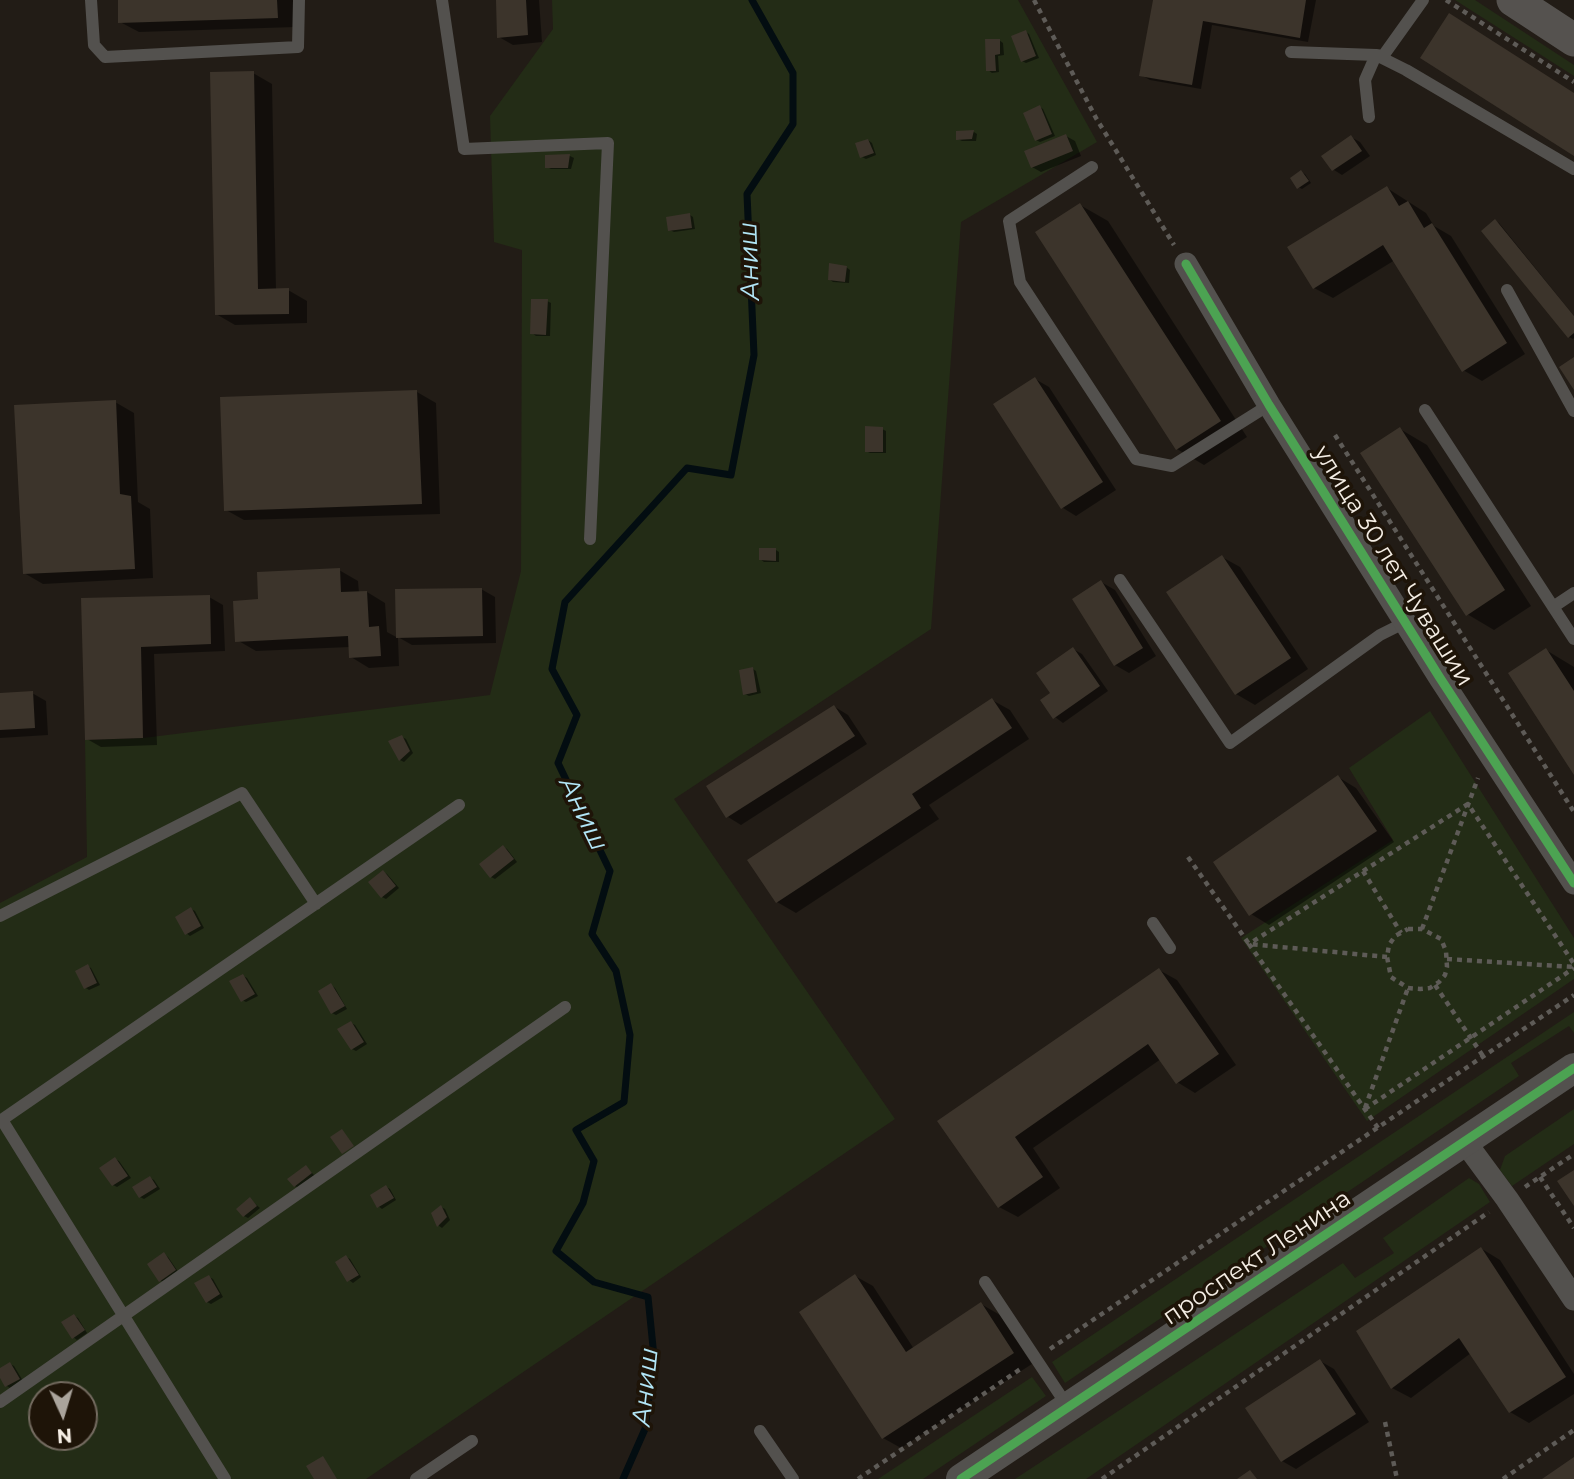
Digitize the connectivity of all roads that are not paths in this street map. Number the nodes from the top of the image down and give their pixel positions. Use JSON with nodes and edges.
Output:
{"nodes":[{"id":1,"x":91,"y":0,"type":"edge"},
{"id":2,"x":299,"y":0,"type":"edge"},
{"id":3,"x":442,"y":0,"type":"edge"},
{"id":4,"x":1423,"y":0,"type":"edge"},
{"id":5,"x":1513,"y":0,"type":"edge"},
{"id":6,"x":1574,"y":40,"type":"edge"},
{"id":7,"x":1291,"y":52,"type":"dead end"},
{"id":8,"x":1376,"y":55,"type":"junction"},
{"id":9,"x":1369,"y":117,"type":"dead end"},
{"id":10,"x":1092,"y":167,"type":"dead end"},
{"id":11,"x":1574,"y":169,"type":"edge"},
{"id":12,"x":1186,"y":264,"type":"road end"},
{"id":13,"x":1507,"y":290,"type":"dead end"},
{"id":14,"x":1269,"y":405,"type":"junction"},
{"id":15,"x":1425,"y":410,"type":"dead end"},
{"id":16,"x":1574,"y":411,"type":"edge"},
{"id":17,"x":590,"y":539,"type":"dead end"},
{"id":18,"x":1120,"y":580,"type":"dead end"},
{"id":19,"x":1574,"y":593,"type":"edge"},
{"id":20,"x":1553,"y":607,"type":"junction"},
{"id":21,"x":1406,"y":622,"type":"junction"},
{"id":22,"x":1574,"y":639,"type":"edge"},
{"id":23,"x":459,"y":805,"type":"dead end"},
{"id":24,"x":1574,"y":883,"type":"edge"},
{"id":25,"x":316,"y":904,"type":"junction"},
{"id":26,"x":0,"y":916,"type":"edge"},
{"id":27,"x":1153,"y":923,"type":"dead end"},
{"id":28,"x":1170,"y":948,"type":"dead end"},
{"id":29,"x":565,"y":1007,"type":"dead end"},
{"id":30,"x":1574,"y":1068,"type":"edge"},
{"id":31,"x":1,"y":1121,"type":"edge"},
{"id":32,"x":1465,"y":1142,"type":"junction"},
{"id":33,"x":985,"y":1282,"type":"dead end"},
{"id":34,"x":1574,"y":1299,"type":"edge"},
{"id":35,"x":123,"y":1316,"type":"junction"},
{"id":36,"x":0,"y":1402,"type":"edge"},
{"id":37,"x":1068,"y":1407,"type":"junction"},
{"id":38,"x":760,"y":1432,"type":"dead end"},
{"id":39,"x":472,"y":1441,"type":"dead end"},
{"id":40,"x":225,"y":1479,"type":"edge"},
{"id":41,"x":416,"y":1479,"type":"edge"},
{"id":42,"x":793,"y":1479,"type":"edge"},
{"id":43,"x":961,"y":1479,"type":"edge"}],
"edges":[{"from":1,"to":2,"type":"lane"},
{"from":3,"to":17,"type":"lane"},
{"from":4,"to":8,"type":"lane"},
{"from":5,"to":6,"type":"main road"},
{"from":7,"to":8,"type":"lane"},
{"from":8,"to":9,"type":"lane"},
{"from":8,"to":11,"type":"lane"},
{"from":10,"to":14,"type":"lane"},
{"from":12,"to":14,"type":"street","name":"улица 30 лет Чувашии"},
{"from":13,"to":16,"type":"lane"},
{"from":14,"to":21,"type":"street","name":"улица 30 лет Чувашии"},
{"from":15,"to":20,"type":"lane"},
{"from":18,"to":21,"type":"lane"},
{"from":19,"to":20,"type":"lane"},
{"from":20,"to":22,"type":"lane"},
{"from":21,"to":24,"type":"street","name":"улица 30 лет Чувашии"},
{"from":23,"to":25,"type":"lane"},
{"from":25,"to":26,"type":"lane"},
{"from":25,"to":31,"type":"lane"},
{"from":27,"to":28,"type":"lane"},
{"from":29,"to":35,"type":"lane"},
{"from":30,"to":32,"type":"street","name":"проспект Ленина"},
{"from":31,"to":35,"type":"lane"},
{"from":32,"to":34,"type":"street"},
{"from":32,"to":37,"type":"street","name":"проспект Ленина"},
{"from":33,"to":37,"type":"lane"},
{"from":35,"to":36,"type":"lane"},
{"from":35,"to":40,"type":"lane"},
{"from":37,"to":43,"type":"street","name":"проспект Ленина"},
{"from":38,"to":42,"type":"lane"},
{"from":39,"to":41,"type":"lane"}]}
